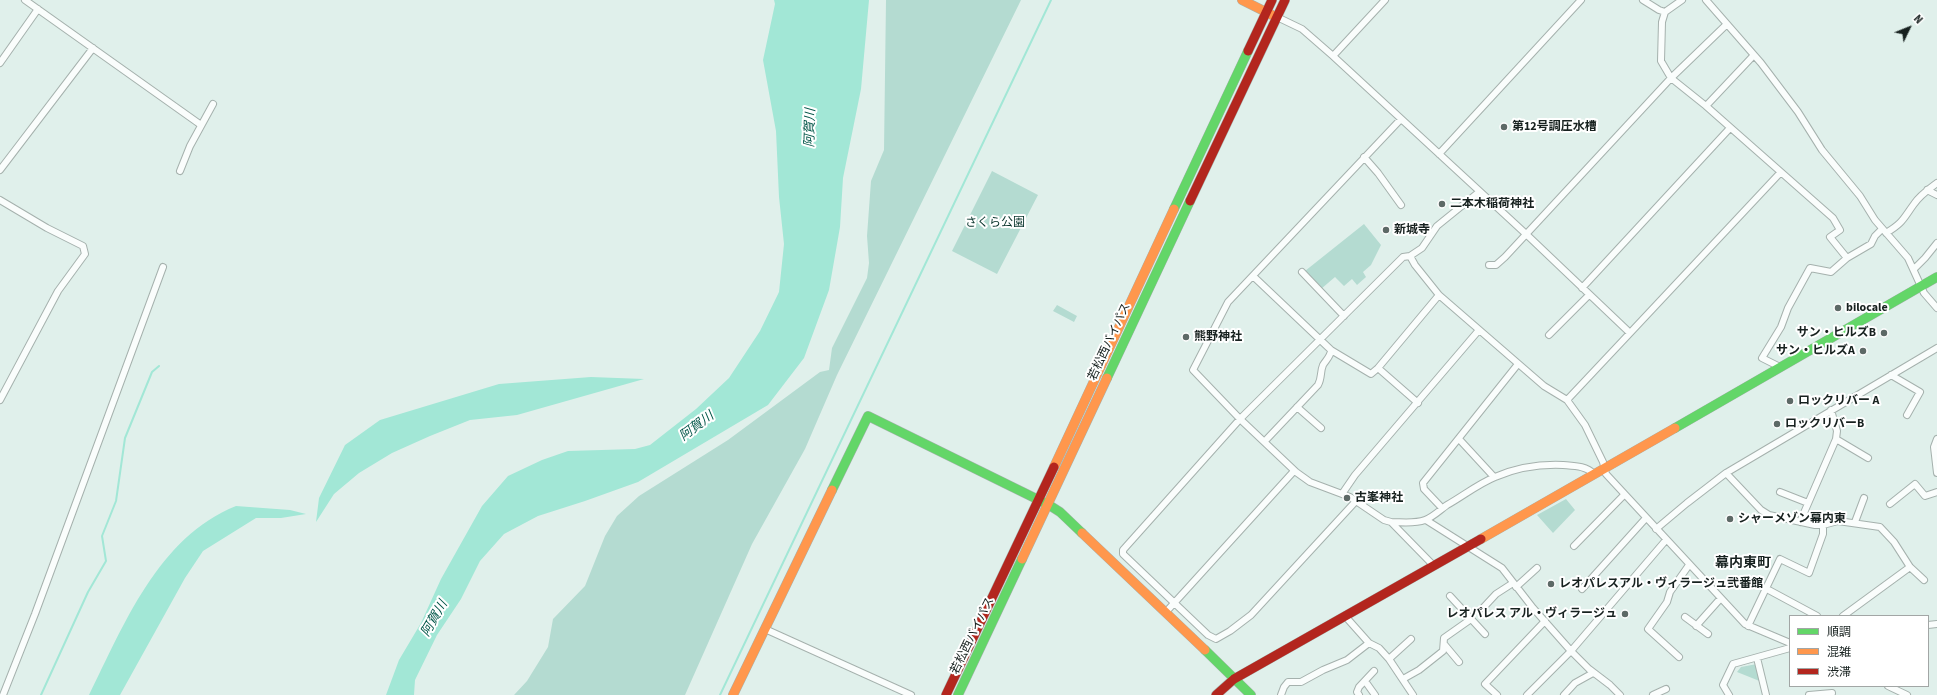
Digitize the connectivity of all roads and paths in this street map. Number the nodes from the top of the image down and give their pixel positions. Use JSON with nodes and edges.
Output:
{"nodes":[{"id":1,"x":25,"y":0,"type":"edge"},
{"id":2,"x":1242,"y":0,"type":"edge"},
{"id":3,"x":1272,"y":0,"type":"edge"},
{"id":4,"x":1285,"y":0,"type":"edge"},
{"id":5,"x":1385,"y":0,"type":"edge"},
{"id":6,"x":1581,"y":0,"type":"edge"},
{"id":7,"x":1643,"y":0,"type":"edge"},
{"id":8,"x":1682,"y":0,"type":"edge"},
{"id":9,"x":1706,"y":0,"type":"edge"},
{"id":10,"x":38,"y":9,"type":"junction"},
{"id":11,"x":1266,"y":12,"type":"junction"},
{"id":12,"x":1665,"y":12,"type":"junction"},
{"id":13,"x":1277,"y":17,"type":"junction"},
{"id":14,"x":1726,"y":24,"type":"junction"},
{"id":15,"x":93,"y":48,"type":"junction"},
{"id":16,"x":1754,"y":55,"type":"junction"},
{"id":17,"x":1333,"y":56,"type":"junction"},
{"id":18,"x":0,"y":64,"type":"edge"},
{"id":19,"x":1671,"y":78,"type":"junction"},
{"id":20,"x":213,"y":104,"type":"dead end"},
{"id":21,"x":1706,"y":106,"type":"junction"},
{"id":22,"x":1400,"y":120,"type":"junction"},
{"id":23,"x":201,"y":126,"type":"junction"},
{"id":24,"x":1730,"y":128,"type":"junction"},
{"id":25,"x":1438,"y":154,"type":"junction"},
{"id":26,"x":1364,"y":157,"type":"junction"},
{"id":27,"x":0,"y":170,"type":"edge"},
{"id":28,"x":180,"y":170,"type":"dead end"},
{"id":29,"x":1780,"y":173,"type":"junction"},
{"id":30,"x":1937,"y":183,"type":"edge"},
{"id":31,"x":1927,"y":190,"type":"junction"},
{"id":32,"x":1479,"y":192,"type":"junction"},
{"id":33,"x":1937,"y":195,"type":"edge"},
{"id":34,"x":0,"y":200,"type":"edge"},
{"id":35,"x":1401,"y":205,"type":"dead end"},
{"id":36,"x":1884,"y":231,"type":"junction"},
{"id":37,"x":1526,"y":234,"type":"junction"},
{"id":38,"x":1937,"y":243,"type":"edge"},
{"id":39,"x":1410,"y":256,"type":"junction"},
{"id":40,"x":1847,"y":258,"type":"junction"},
{"id":41,"x":1489,"y":265,"type":"dead end"},
{"id":42,"x":163,"y":268,"type":"dead end"},
{"id":43,"x":1914,"y":269,"type":"junction"},
{"id":44,"x":1302,"y":272,"type":"dead end"},
{"id":45,"x":1253,"y":276,"type":"junction"},
{"id":46,"x":1937,"y":277,"type":"edge"},
{"id":47,"x":1922,"y":286,"type":"junction"},
{"id":48,"x":1582,"y":288,"type":"junction"},
{"id":49,"x":1439,"y":295,"type":"junction"},
{"id":50,"x":1589,"y":295,"type":"junction"},
{"id":51,"x":1937,"y":308,"type":"edge"},
{"id":52,"x":1344,"y":316,"type":"junction"},
{"id":53,"x":1479,"y":330,"type":"junction"},
{"id":54,"x":1630,"y":334,"type":"junction"},
{"id":55,"x":1549,"y":335,"type":"dead end"},
{"id":56,"x":1319,"y":339,"type":"junction"},
{"id":57,"x":1937,"y":348,"type":"edge"},
{"id":58,"x":1331,"y":350,"type":"junction"},
{"id":59,"x":1518,"y":364,"type":"junction"},
{"id":60,"x":1780,"y":367,"type":"junction"},
{"id":61,"x":1378,"y":368,"type":"junction"},
{"id":62,"x":1891,"y":375,"type":"junction"},
{"id":63,"x":0,"y":400,"type":"edge"},
{"id":64,"x":1568,"y":400,"type":"junction"},
{"id":65,"x":1418,"y":403,"type":"junction"},
{"id":66,"x":1297,"y":407,"type":"junction"},
{"id":67,"x":1831,"y":410,"type":"junction"},
{"id":68,"x":1907,"y":415,"type":"dead end"},
{"id":69,"x":1240,"y":419,"type":"junction"},
{"id":70,"x":1321,"y":428,"type":"dead end"},
{"id":71,"x":1459,"y":439,"type":"junction"},
{"id":72,"x":1836,"y":439,"type":"junction"},
{"id":73,"x":1937,"y":439,"type":"edge"},
{"id":74,"x":1265,"y":442,"type":"junction"},
{"id":75,"x":1868,"y":458,"type":"dead end"},
{"id":76,"x":1604,"y":469,"type":"junction"},
{"id":77,"x":1294,"y":471,"type":"junction"},
{"id":78,"x":1726,"y":473,"type":"junction"},
{"id":79,"x":1937,"y":473,"type":"edge"},
{"id":80,"x":1594,"y":474,"type":"junction"},
{"id":81,"x":1494,"y":477,"type":"junction"},
{"id":82,"x":1780,"y":492,"type":"dead end"},
{"id":83,"x":1937,"y":492,"type":"edge"},
{"id":84,"x":1342,"y":494,"type":"junction"},
{"id":85,"x":1624,"y":495,"type":"junction"},
{"id":86,"x":1864,"y":498,"type":"dead end"},
{"id":87,"x":1039,"y":500,"type":"junction"},
{"id":88,"x":1356,"y":501,"type":"junction"},
{"id":89,"x":1808,"y":503,"type":"junction"},
{"id":90,"x":1890,"y":504,"type":"dead end"},
{"id":91,"x":1049,"y":505,"type":"junction"},
{"id":92,"x":1442,"y":508,"type":"junction"},
{"id":93,"x":1646,"y":518,"type":"junction"},
{"id":94,"x":1426,"y":520,"type":"junction"},
{"id":95,"x":1391,"y":522,"type":"junction"},
{"id":96,"x":1800,"y":522,"type":"junction"},
{"id":97,"x":1854,"y":522,"type":"junction"},
{"id":98,"x":1824,"y":525,"type":"junction"},
{"id":99,"x":1656,"y":529,"type":"junction"},
{"id":100,"x":1666,"y":540,"type":"junction"},
{"id":101,"x":1574,"y":546,"type":"dead end"},
{"id":102,"x":1467,"y":547,"type":"junction"},
{"id":103,"x":1689,"y":565,"type":"junction"},
{"id":104,"x":1434,"y":566,"type":"junction"},
{"id":105,"x":1910,"y":567,"type":"junction"},
{"id":106,"x":1537,"y":568,"type":"dead end"},
{"id":107,"x":1924,"y":580,"type":"dead end"},
{"id":108,"x":1514,"y":585,"type":"junction"},
{"id":109,"x":1765,"y":588,"type":"junction"},
{"id":110,"x":1582,"y":589,"type":"dead end"},
{"id":111,"x":1450,"y":596,"type":"dead end"},
{"id":112,"x":1720,"y":599,"type":"junction"},
{"id":113,"x":1174,"y":602,"type":"junction"},
{"id":114,"x":1483,"y":608,"type":"dead end"},
{"id":115,"x":1166,"y":612,"type":"junction"},
{"id":116,"x":1814,"y":615,"type":"edge"},
{"id":117,"x":1844,"y":615,"type":"edge"},
{"id":118,"x":1344,"y":616,"type":"junction"},
{"id":119,"x":1686,"y":616,"type":"dead end"},
{"id":120,"x":1471,"y":618,"type":"junction"},
{"id":121,"x":1545,"y":621,"type":"junction"},
{"id":122,"x":1696,"y":626,"type":"junction"},
{"id":123,"x":1748,"y":626,"type":"junction"},
{"id":124,"x":765,"y":629,"type":"junction"},
{"id":125,"x":1485,"y":634,"type":"dead end"},
{"id":126,"x":1708,"y":634,"type":"dead end"},
{"id":127,"x":1411,"y":639,"type":"dead end"},
{"id":128,"x":1368,"y":643,"type":"junction"},
{"id":129,"x":1789,"y":643,"type":"edge"},
{"id":130,"x":1444,"y":644,"type":"junction"},
{"id":131,"x":1789,"y":648,"type":"edge"},
{"id":132,"x":1571,"y":651,"type":"junction"},
{"id":133,"x":1679,"y":657,"type":"dead end"},
{"id":134,"x":1757,"y":658,"type":"junction"},
{"id":135,"x":1389,"y":659,"type":"junction"},
{"id":136,"x":1459,"y":662,"type":"dead end"},
{"id":137,"x":1374,"y":671,"type":"dead end"},
{"id":138,"x":1593,"y":674,"type":"junction"},
{"id":139,"x":1234,"y":679,"type":"junction"},
{"id":140,"x":1403,"y":679,"type":"junction"},
{"id":141,"x":1365,"y":681,"type":"junction"},
{"id":142,"x":1890,"y":687,"type":"edge"},
{"id":143,"x":1666,"y":689,"type":"dead end"},
{"id":144,"x":1832,"y":693,"type":"dead end"},
{"id":145,"x":3,"y":695,"type":"edge"},
{"id":146,"x":733,"y":695,"type":"edge"},
{"id":147,"x":911,"y":695,"type":"edge"},
{"id":148,"x":946,"y":695,"type":"edge"},
{"id":149,"x":958,"y":695,"type":"edge"},
{"id":150,"x":1216,"y":695,"type":"edge"},
{"id":151,"x":1251,"y":695,"type":"edge"},
{"id":152,"x":1281,"y":695,"type":"edge"},
{"id":153,"x":1359,"y":695,"type":"edge"},
{"id":154,"x":1375,"y":695,"type":"edge"},
{"id":155,"x":1414,"y":695,"type":"edge"},
{"id":156,"x":1497,"y":695,"type":"edge"},
{"id":157,"x":1526,"y":695,"type":"edge"},
{"id":158,"x":1564,"y":695,"type":"edge"},
{"id":159,"x":1620,"y":695,"type":"edge"},
{"id":160,"x":1653,"y":695,"type":"edge"},
{"id":161,"x":1729,"y":695,"type":"edge"},
{"id":162,"x":1766,"y":695,"type":"edge"},
{"id":163,"x":1809,"y":695,"type":"edge"},
{"id":164,"x":1907,"y":695,"type":"edge"}],
"edges":[{"from":1,"to":10,"type":"street"},
{"from":2,"to":11,"type":"main road"},
{"from":3,"to":11,"type":"main road","name":"若松西バイパス"},
{"from":4,"to":13,"type":"main road","name":"若松西バイパス"},
{"from":5,"to":17,"type":"street"},
{"from":6,"to":25,"type":"street"},
{"from":7,"to":12,"type":"street"},
{"from":8,"to":12,"type":"street"},
{"from":9,"to":14,"type":"street"},
{"from":10,"to":15,"type":"street"},
{"from":10,"to":18,"type":"street"},
{"from":11,"to":13,"type":"main road"},
{"from":11,"to":87,"type":"main road","name":"若松西バイパス"},
{"from":12,"to":19,"type":"street"},
{"from":13,"to":17,"type":"street"},
{"from":13,"to":91,"type":"main road","name":"若松西バイパス"},
{"from":14,"to":16,"type":"street"},
{"from":14,"to":19,"type":"street"},
{"from":15,"to":23,"type":"street"},
{"from":15,"to":27,"type":"street"},
{"from":16,"to":21,"type":"street"},
{"from":16,"to":36,"type":"street"},
{"from":17,"to":22,"type":"street"},
{"from":19,"to":21,"type":"street"},
{"from":19,"to":37,"type":"street"},
{"from":20,"to":23,"type":"street"},
{"from":21,"to":24,"type":"street"},
{"from":22,"to":25,"type":"street"},
{"from":22,"to":26,"type":"street"},
{"from":23,"to":28,"type":"street"},
{"from":24,"to":29,"type":"street"},
{"from":24,"to":48,"type":"street"},
{"from":25,"to":32,"type":"street"},
{"from":26,"to":35,"type":"street"},
{"from":26,"to":45,"type":"street"},
{"from":29,"to":40,"type":"street"},
{"from":29,"to":54,"type":"street"},
{"from":30,"to":31,"type":"street"},
{"from":31,"to":33,"type":"street"},
{"from":31,"to":36,"type":"street"},
{"from":32,"to":37,"type":"street"},
{"from":32,"to":39,"type":"street"},
{"from":34,"to":63,"type":"street"},
{"from":36,"to":40,"type":"street"},
{"from":36,"to":43,"type":"street"},
{"from":37,"to":41,"type":"street"},
{"from":37,"to":48,"type":"street"},
{"from":38,"to":43,"type":"street"},
{"from":39,"to":49,"type":"street"},
{"from":39,"to":52,"type":"street"},
{"from":40,"to":60,"type":"street"},
{"from":42,"to":145,"type":"street"},
{"from":43,"to":47,"type":"street"},
{"from":44,"to":52,"type":"street"},
{"from":45,"to":56,"type":"street"},
{"from":45,"to":69,"type":"street"},
{"from":46,"to":47,"type":"main road"},
{"from":47,"to":51,"type":"street"},
{"from":47,"to":60,"type":"main road"},
{"from":48,"to":50,"type":"street"},
{"from":49,"to":53,"type":"street"},
{"from":49,"to":61,"type":"street"},
{"from":50,"to":54,"type":"street"},
{"from":50,"to":55,"type":"street"},
{"from":52,"to":56,"type":"street"},
{"from":53,"to":59,"type":"street"},
{"from":53,"to":65,"type":"street"},
{"from":54,"to":64,"type":"street"},
{"from":56,"to":58,"type":"street"},
{"from":56,"to":69,"type":"street"},
{"from":57,"to":62,"type":"street"},
{"from":58,"to":61,"type":"street"},
{"from":58,"to":66,"type":"street"},
{"from":59,"to":64,"type":"street"},
{"from":59,"to":71,"type":"street"},
{"from":60,"to":76,"type":"main road"},
{"from":61,"to":65,"type":"street"},
{"from":62,"to":67,"type":"street"},
{"from":62,"to":68,"type":"street"},
{"from":64,"to":76,"type":"street"},
{"from":65,"to":84,"type":"street"},
{"from":66,"to":70,"type":"street"},
{"from":66,"to":74,"type":"street"},
{"from":67,"to":72,"type":"street"},
{"from":67,"to":78,"type":"street"},
{"from":69,"to":74,"type":"street"},
{"from":69,"to":113,"type":"street"},
{"from":71,"to":81,"type":"street"},
{"from":71,"to":92,"type":"street"},
{"from":72,"to":75,"type":"street"},
{"from":72,"to":89,"type":"street"},
{"from":73,"to":79,"type":"street"},
{"from":74,"to":77,"type":"street"},
{"from":76,"to":80,"type":"main road"},
{"from":76,"to":85,"type":"street"},
{"from":77,"to":84,"type":"street"},
{"from":77,"to":113,"type":"street"},
{"from":78,"to":96,"type":"street"},
{"from":78,"to":99,"type":"street"},
{"from":80,"to":81,"type":"street"},
{"from":80,"to":102,"type":"main road"},
{"from":81,"to":92,"type":"street"},
{"from":82,"to":89,"type":"street"},
{"from":83,"to":90,"type":"street"},
{"from":84,"to":88,"type":"street"},
{"from":85,"to":93,"type":"street"},
{"from":85,"to":101,"type":"street"},
{"from":86,"to":97,"type":"street"},
{"from":87,"to":91,"type":"main road"},
{"from":87,"to":124,"type":"main road"},
{"from":87,"to":148,"type":"main road","name":"若松西バイパス"},
{"from":88,"to":95,"type":"street"},
{"from":88,"to":113,"type":"street"},
{"from":89,"to":96,"type":"street"},
{"from":91,"to":115,"type":"main road"},
{"from":91,"to":149,"type":"main road","name":"若松西バイパス"},
{"from":92,"to":94,"type":"street"},
{"from":93,"to":99,"type":"street"},
{"from":93,"to":110,"type":"street"},
{"from":94,"to":95,"type":"street"},
{"from":94,"to":102,"type":"street"},
{"from":95,"to":104,"type":"street"},
{"from":96,"to":98,"type":"street"},
{"from":97,"to":98,"type":"street"},
{"from":97,"to":105,"type":"street"},
{"from":98,"to":109,"type":"street"},
{"from":99,"to":100,"type":"street"},
{"from":100,"to":103,"type":"street"},
{"from":100,"to":132,"type":"street"},
{"from":102,"to":104,"type":"main road"},
{"from":102,"to":108,"type":"street"},
{"from":103,"to":112,"type":"street"},
{"from":103,"to":133,"type":"street"},
{"from":104,"to":118,"type":"main road"},
{"from":105,"to":107,"type":"street"},
{"from":105,"to":117,"type":"street"},
{"from":106,"to":108,"type":"street"},
{"from":108,"to":114,"type":"street"},
{"from":108,"to":121,"type":"street"},
{"from":109,"to":116,"type":"street"},
{"from":109,"to":123,"type":"street"},
{"from":111,"to":120,"type":"street"},
{"from":112,"to":122,"type":"street"},
{"from":112,"to":123,"type":"street"},
{"from":113,"to":115,"type":"street"},
{"from":115,"to":139,"type":"main road"},
{"from":118,"to":128,"type":"street"},
{"from":118,"to":139,"type":"main road"},
{"from":119,"to":122,"type":"street"},
{"from":120,"to":125,"type":"street"},
{"from":120,"to":130,"type":"street"},
{"from":121,"to":132,"type":"street"},
{"from":121,"to":156,"type":"street"},
{"from":122,"to":126,"type":"street"},
{"from":123,"to":129,"type":"street"},
{"from":124,"to":146,"type":"main road"},
{"from":124,"to":147,"type":"street"},
{"from":127,"to":135,"type":"street"},
{"from":128,"to":135,"type":"street"},
{"from":128,"to":152,"type":"street"},
{"from":130,"to":136,"type":"street"},
{"from":130,"to":140,"type":"street"},
{"from":131,"to":134,"type":"street"},
{"from":132,"to":138,"type":"street"},
{"from":132,"to":157,"type":"street"},
{"from":134,"to":161,"type":"street"},
{"from":134,"to":162,"type":"street"},
{"from":135,"to":140,"type":"street"},
{"from":137,"to":141,"type":"street"},
{"from":138,"to":158,"type":"street"},
{"from":138,"to":159,"type":"street"},
{"from":139,"to":150,"type":"main road"},
{"from":139,"to":151,"type":"main road"},
{"from":140,"to":155,"type":"street"},
{"from":141,"to":153,"type":"street"},
{"from":141,"to":154,"type":"street"},
{"from":142,"to":164,"type":"street"},
{"from":143,"to":160,"type":"street"},
{"from":144,"to":163,"type":"street"}]}
